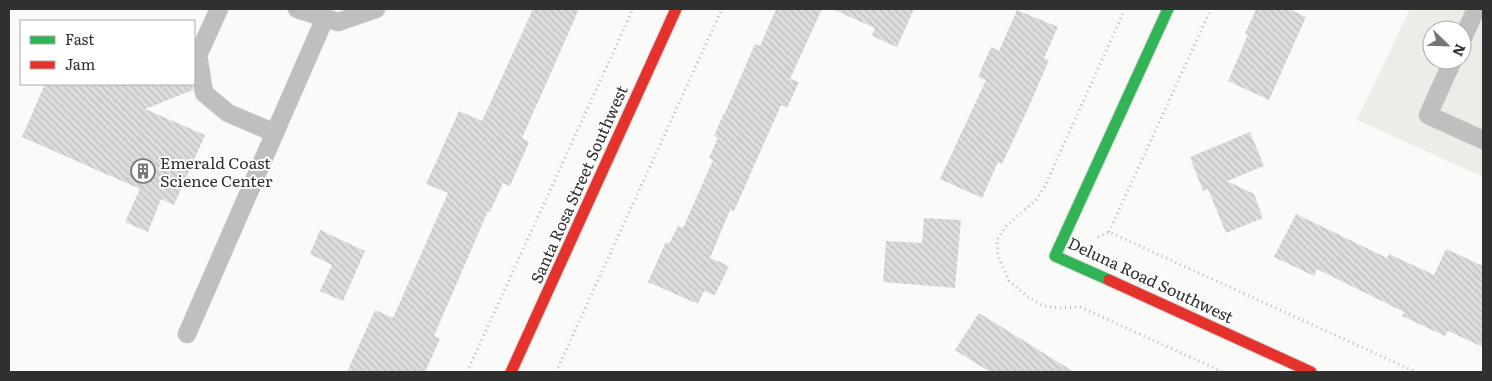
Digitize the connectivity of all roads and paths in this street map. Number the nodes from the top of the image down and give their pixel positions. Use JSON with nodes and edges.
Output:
{"nodes":[{"id":1,"x":219,"y":9,"type":"edge"},
{"id":2,"x":297,"y":9,"type":"edge"},
{"id":3,"x":376,"y":9,"type":"edge"},
{"id":4,"x":633,"y":9,"type":"edge"},
{"id":5,"x":676,"y":9,"type":"edge"},
{"id":6,"x":722,"y":9,"type":"edge"},
{"id":7,"x":1168,"y":9,"type":"edge"},
{"id":8,"x":1211,"y":9,"type":"edge"},
{"id":9,"x":325,"y":18,"type":"junction"},
{"id":10,"x":1448,"y":70,"type":"edge"},
{"id":11,"x":275,"y":133,"type":"junction"},
{"id":12,"x":1483,"y":140,"type":"edge"},
{"id":13,"x":1109,"y":232,"type":"junction"},
{"id":14,"x":1056,"y":256,"type":"junction"},
{"id":15,"x":187,"y":334,"type":"dead end"},
{"id":16,"x":467,"y":372,"type":"edge"},
{"id":17,"x":511,"y":372,"type":"edge"},
{"id":18,"x":556,"y":372,"type":"edge"},
{"id":19,"x":1311,"y":372,"type":"edge"},
{"id":20,"x":1416,"y":372,"type":"edge"}],
"edges":[{"from":1,"to":11,"type":"lane"},
{"from":2,"to":9,"type":"lane"},
{"from":3,"to":9,"type":"lane"},
{"from":4,"to":16,"type":"path"},
{"from":5,"to":17,"type":"street","name":"Santa Rosa Street Southwest"},
{"from":6,"to":18,"type":"path"},
{"from":7,"to":14,"type":"street","name":"Deluna Road Southwest"},
{"from":8,"to":13,"type":"path"},
{"from":9,"to":11,"type":"lane"},
{"from":10,"to":12,"type":"lane"},
{"from":11,"to":15,"type":"lane"},
{"from":13,"to":14,"type":"path"},
{"from":13,"to":20,"type":"path"},
{"from":14,"to":19,"type":"street","name":"Deluna Road Southwest"}]}
